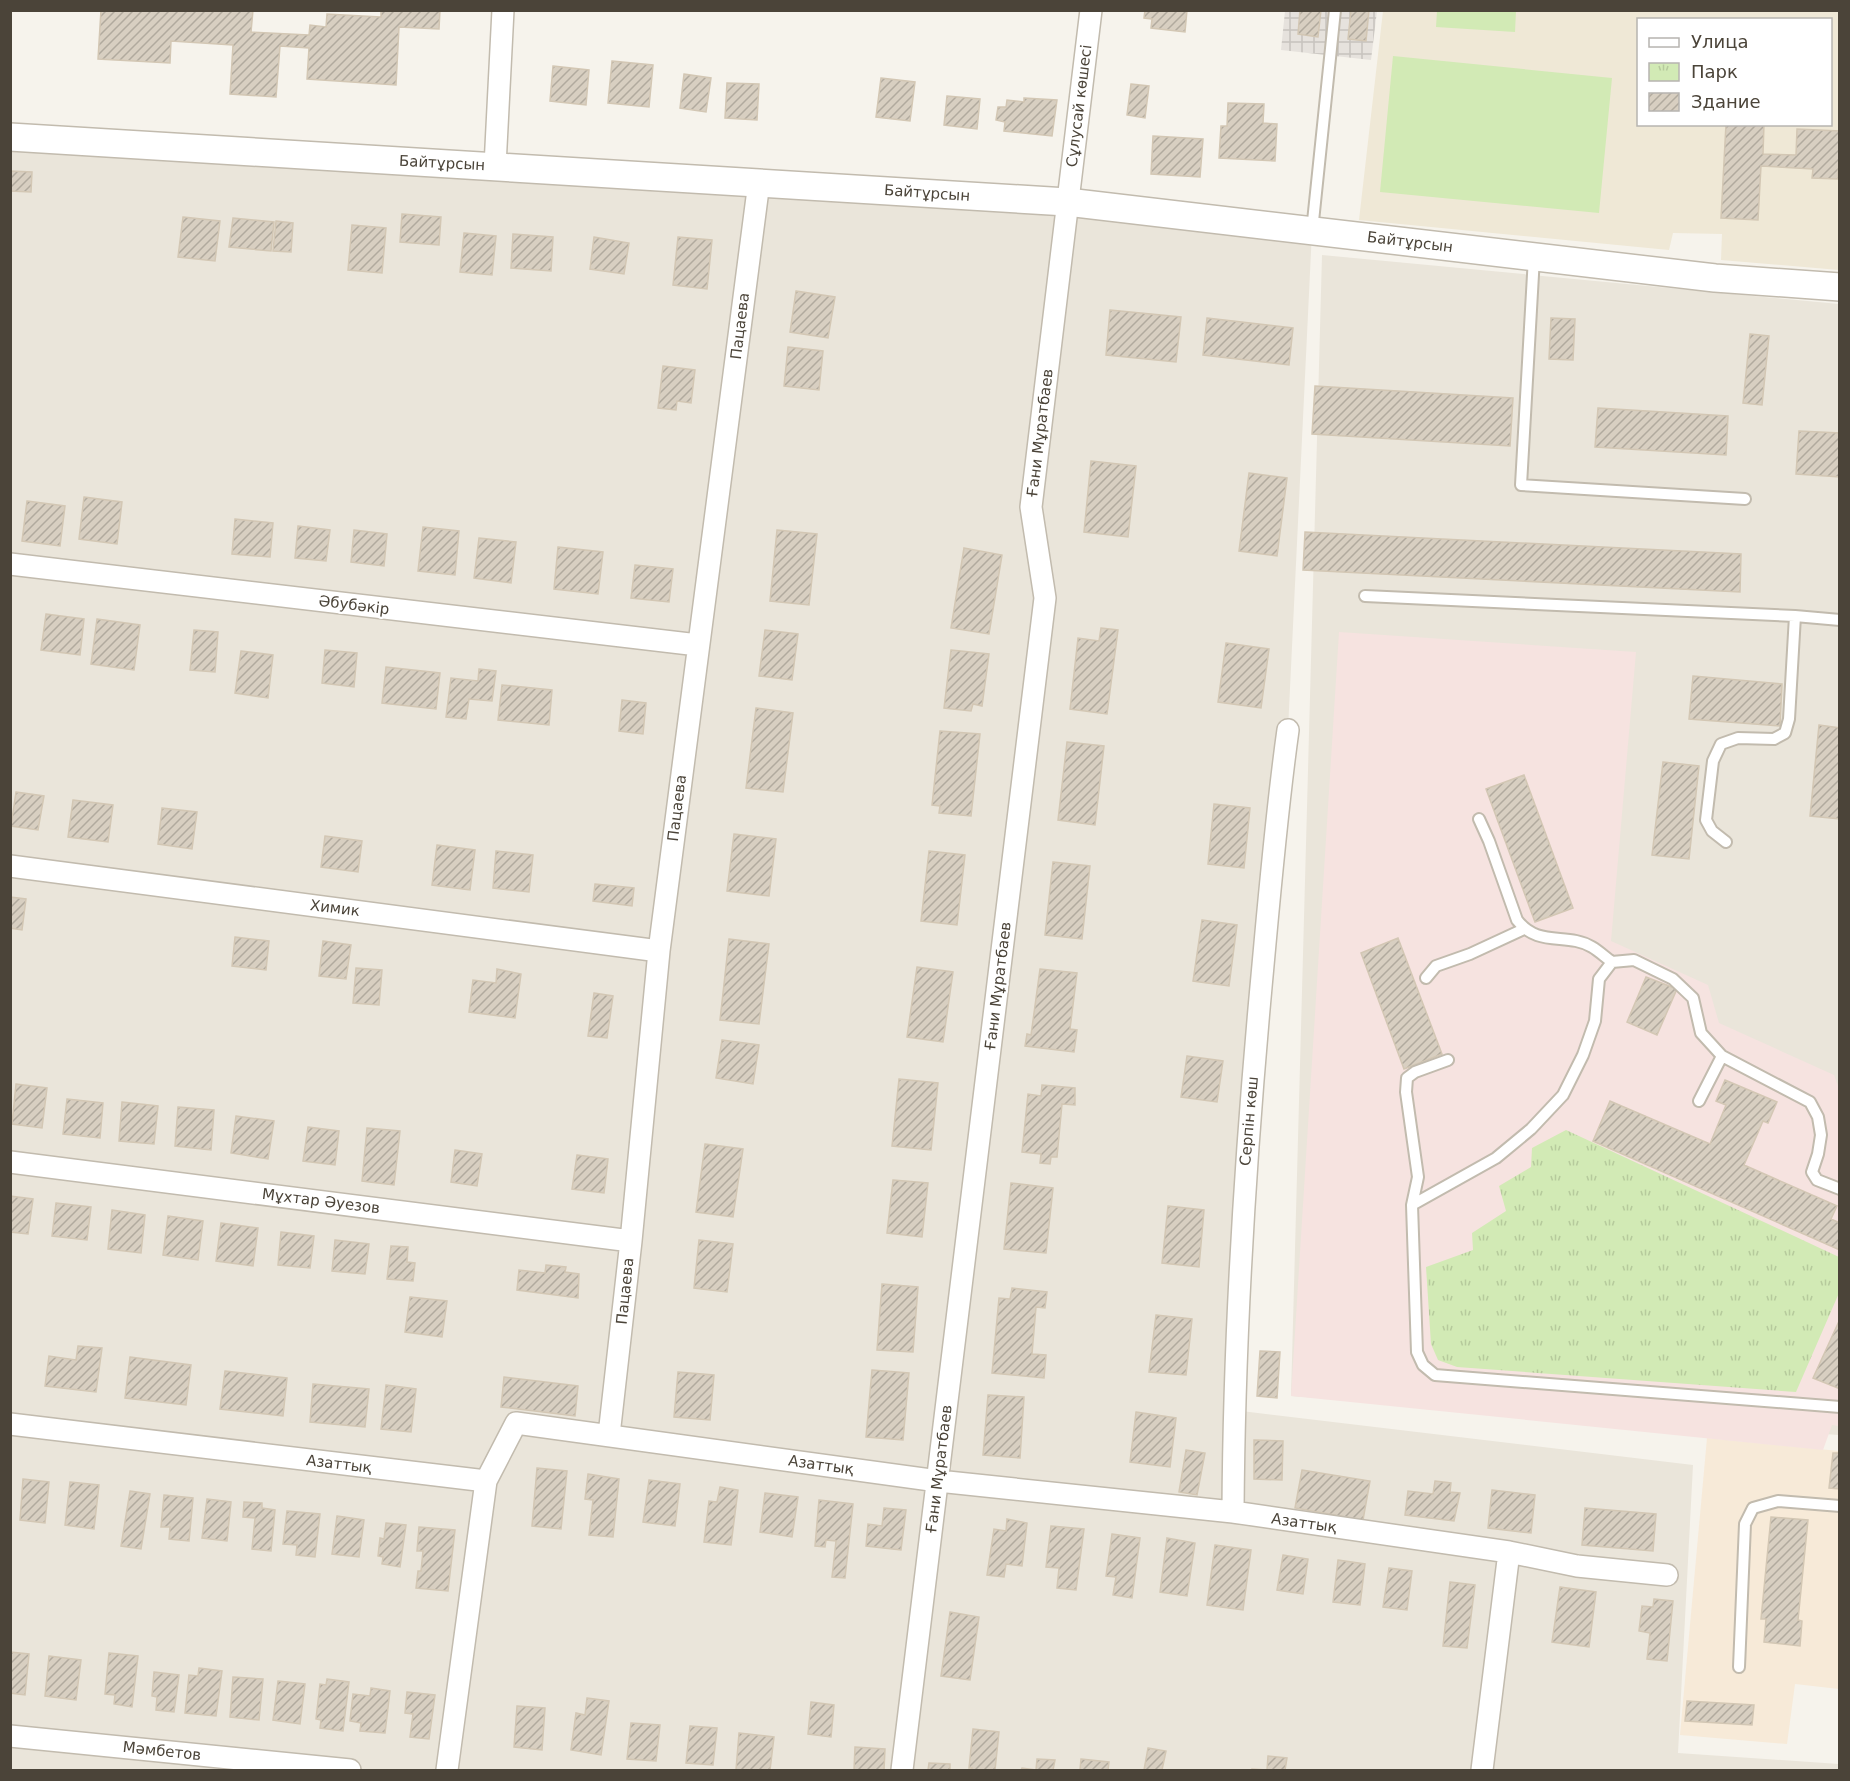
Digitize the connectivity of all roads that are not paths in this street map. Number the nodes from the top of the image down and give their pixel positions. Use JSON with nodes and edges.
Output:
{"nodes":[{"id":1,"x":503,"y":10,"type":"edge"},
{"id":2,"x":1091,"y":10,"type":"edge"},
{"id":3,"x":1335,"y":10,"type":"edge"},
{"id":4,"x":10,"y":137,"type":"edge"},
{"id":5,"x":495,"y":166,"type":"junction"},
{"id":6,"x":759,"y":182,"type":"junction"},
{"id":7,"x":1067,"y":202,"type":"junction"},
{"id":8,"x":1312,"y":231,"type":"junction"},
{"id":9,"x":1534,"y":257,"type":"junction"},
{"id":10,"x":1839,"y":287,"type":"edge"},
{"id":11,"x":1745,"y":499,"type":"dead end"},
{"id":12,"x":10,"y":564,"type":"edge"},
{"id":13,"x":1365,"y":596,"type":"dead end"},
{"id":14,"x":1795,"y":616,"type":"junction"},
{"id":15,"x":1839,"y":620,"type":"edge"},
{"id":16,"x":698,"y":645,"type":"junction"},
{"id":17,"x":1288,"y":730,"type":"dead end"},
{"id":18,"x":1479,"y":819,"type":"dead end"},
{"id":19,"x":1726,"y":842,"type":"dead end"},
{"id":20,"x":10,"y":866,"type":"edge"},
{"id":21,"x":1524,"y":929,"type":"junction"},
{"id":22,"x":659,"y":951,"type":"junction"},
{"id":23,"x":1611,"y":962,"type":"junction"},
{"id":24,"x":1426,"y":978,"type":"dead end"},
{"id":25,"x":1722,"y":1056,"type":"junction"},
{"id":26,"x":1448,"y":1060,"type":"dead end"},
{"id":27,"x":1699,"y":1101,"type":"dead end"},
{"id":28,"x":10,"y":1162,"type":"edge"},
{"id":29,"x":1839,"y":1189,"type":"edge"},
{"id":30,"x":1412,"y":1205,"type":"junction"},
{"id":31,"x":631,"y":1241,"type":"junction"},
{"id":32,"x":1839,"y":1407,"type":"edge"},
{"id":33,"x":10,"y":1424,"type":"edge"},
{"id":34,"x":609,"y":1435,"type":"junction"},
{"id":35,"x":486,"y":1481,"type":"junction"},
{"id":36,"x":938,"y":1481,"type":"junction"},
{"id":37,"x":1839,"y":1506,"type":"edge"},
{"id":38,"x":1233,"y":1512,"type":"junction"},
{"id":39,"x":1509,"y":1552,"type":"junction"},
{"id":40,"x":1667,"y":1575,"type":"dead end"},
{"id":41,"x":1739,"y":1667,"type":"dead end"},
{"id":42,"x":10,"y":1736,"type":"edge"},
{"id":43,"x":350,"y":1770,"type":"edge"},
{"id":44,"x":447,"y":1770,"type":"edge"},
{"id":45,"x":902,"y":1770,"type":"edge"},
{"id":46,"x":1482,"y":1770,"type":"edge"}],
"edges":[{"from":1,"to":5,"type":"street"},
{"from":2,"to":7,"type":"street","name":"Сұлусай көшесі"},
{"from":3,"to":8,"type":"lane"},
{"from":4,"to":5,"type":"street","name":"Байтұрсын"},
{"from":5,"to":6,"type":"street","name":"Байтұрсын"},
{"from":6,"to":7,"type":"street","name":"Байтұрсын"},
{"from":6,"to":16,"type":"street","name":"Пацаева"},
{"from":7,"to":8,"type":"street","name":"Байтұрсын"},
{"from":7,"to":36,"type":"street","name":"Ғани Мұратбаев"},
{"from":8,"to":9,"type":"street","name":"Байтұрсын"},
{"from":9,"to":10,"type":"street","name":"Байтұрсын"},
{"from":9,"to":11,"type":"lane"},
{"from":12,"to":16,"type":"street","name":"Әбубәкір"},
{"from":13,"to":14,"type":"lane"},
{"from":14,"to":15,"type":"lane"},
{"from":14,"to":19,"type":"lane"},
{"from":16,"to":22,"type":"street","name":"Пацаева"},
{"from":17,"to":38,"type":"street","name":"Серпін көш"},
{"from":18,"to":21,"type":"lane"},
{"from":20,"to":22,"type":"street","name":"Химик"},
{"from":21,"to":23,"type":"lane"},
{"from":21,"to":24,"type":"lane"},
{"from":22,"to":31,"type":"street","name":"Пацаева"},
{"from":23,"to":25,"type":"lane"},
{"from":23,"to":30,"type":"lane"},
{"from":25,"to":27,"type":"lane"},
{"from":25,"to":29,"type":"lane"},
{"from":26,"to":30,"type":"lane"},
{"from":28,"to":31,"type":"street","name":"Мұхтар Әуезов"},
{"from":30,"to":32,"type":"lane"},
{"from":31,"to":34,"type":"street","name":"Пацаева"},
{"from":33,"to":35,"type":"street","name":"Азаттық"},
{"from":34,"to":35,"type":"street","name":"Азаттық"},
{"from":34,"to":36,"type":"street","name":"Азаттық"},
{"from":35,"to":44,"type":"street"},
{"from":36,"to":38,"type":"street","name":"Азаттық"},
{"from":36,"to":45,"type":"street","name":"Ғани Мұратбаев"},
{"from":37,"to":41,"type":"lane"},
{"from":38,"to":39,"type":"street","name":"Азаттық"},
{"from":39,"to":40,"type":"street","name":"Азаттық"},
{"from":39,"to":46,"type":"street"},
{"from":42,"to":43,"type":"street","name":"Мәмбетов"}]}
